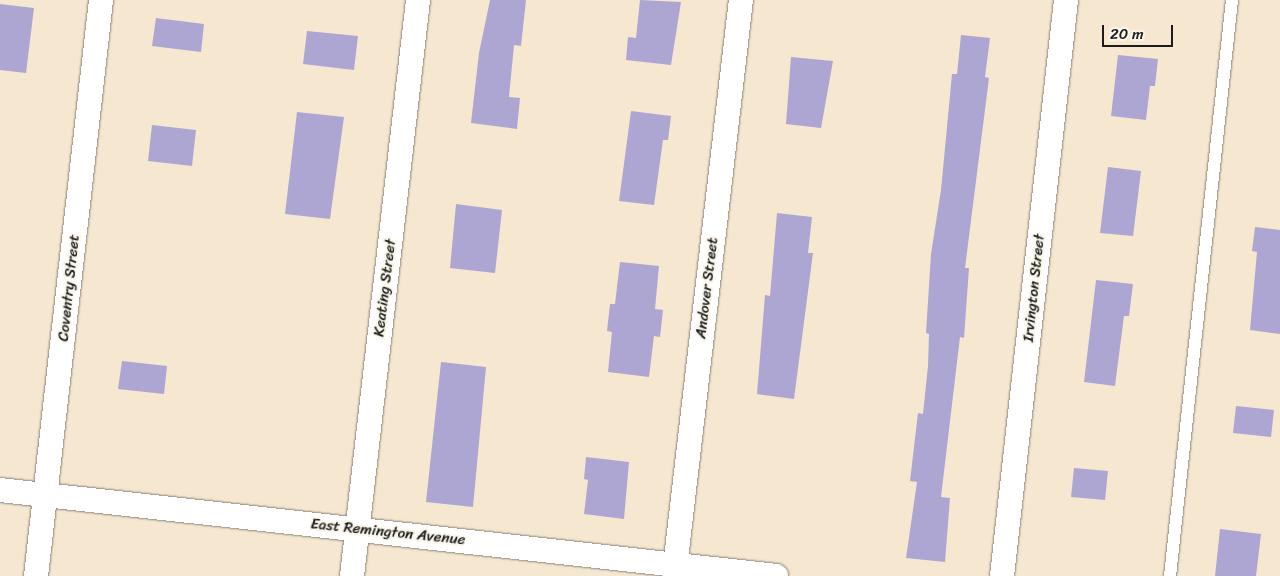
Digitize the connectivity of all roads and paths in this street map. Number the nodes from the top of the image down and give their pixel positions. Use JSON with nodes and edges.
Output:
{"nodes":[{"id":1,"x":101,"y":0,"type":"edge"},
{"id":2,"x":418,"y":0,"type":"edge"},
{"id":3,"x":740,"y":0,"type":"edge"},
{"id":4,"x":1066,"y":0,"type":"edge"},
{"id":5,"x":1232,"y":0,"type":"edge"},
{"id":6,"x":0,"y":490,"type":"edge"},
{"id":7,"x":46,"y":495,"type":"junction"},
{"id":8,"x":357,"y":529,"type":"junction"},
{"id":9,"x":674,"y":570,"type":"edge"},
{"id":10,"x":36,"y":576,"type":"edge"},
{"id":11,"x":352,"y":576,"type":"edge"},
{"id":12,"x":776,"y":576,"type":"edge"},
{"id":13,"x":1002,"y":576,"type":"edge"},
{"id":14,"x":1170,"y":576,"type":"edge"}],
"edges":[{"from":1,"to":7,"type":"street","name":"Coventry Street"},
{"from":2,"to":8,"type":"street","name":"Keating Street"},
{"from":3,"to":9,"type":"street","name":"Andover Street"},
{"from":4,"to":13,"type":"street","name":"Irvington Street"},
{"from":5,"to":14,"type":"lane"},
{"from":6,"to":7,"type":"street","name":"East Remington Avenue"},
{"from":7,"to":8,"type":"street","name":"East Remington Avenue"},
{"from":7,"to":10,"type":"street","name":"Coventry Street"},
{"from":8,"to":9,"type":"street","name":"East Remington Avenue"},
{"from":8,"to":11,"type":"street","name":"Keating Street"},
{"from":9,"to":12,"type":"street","name":"East Remington Avenue"}]}
